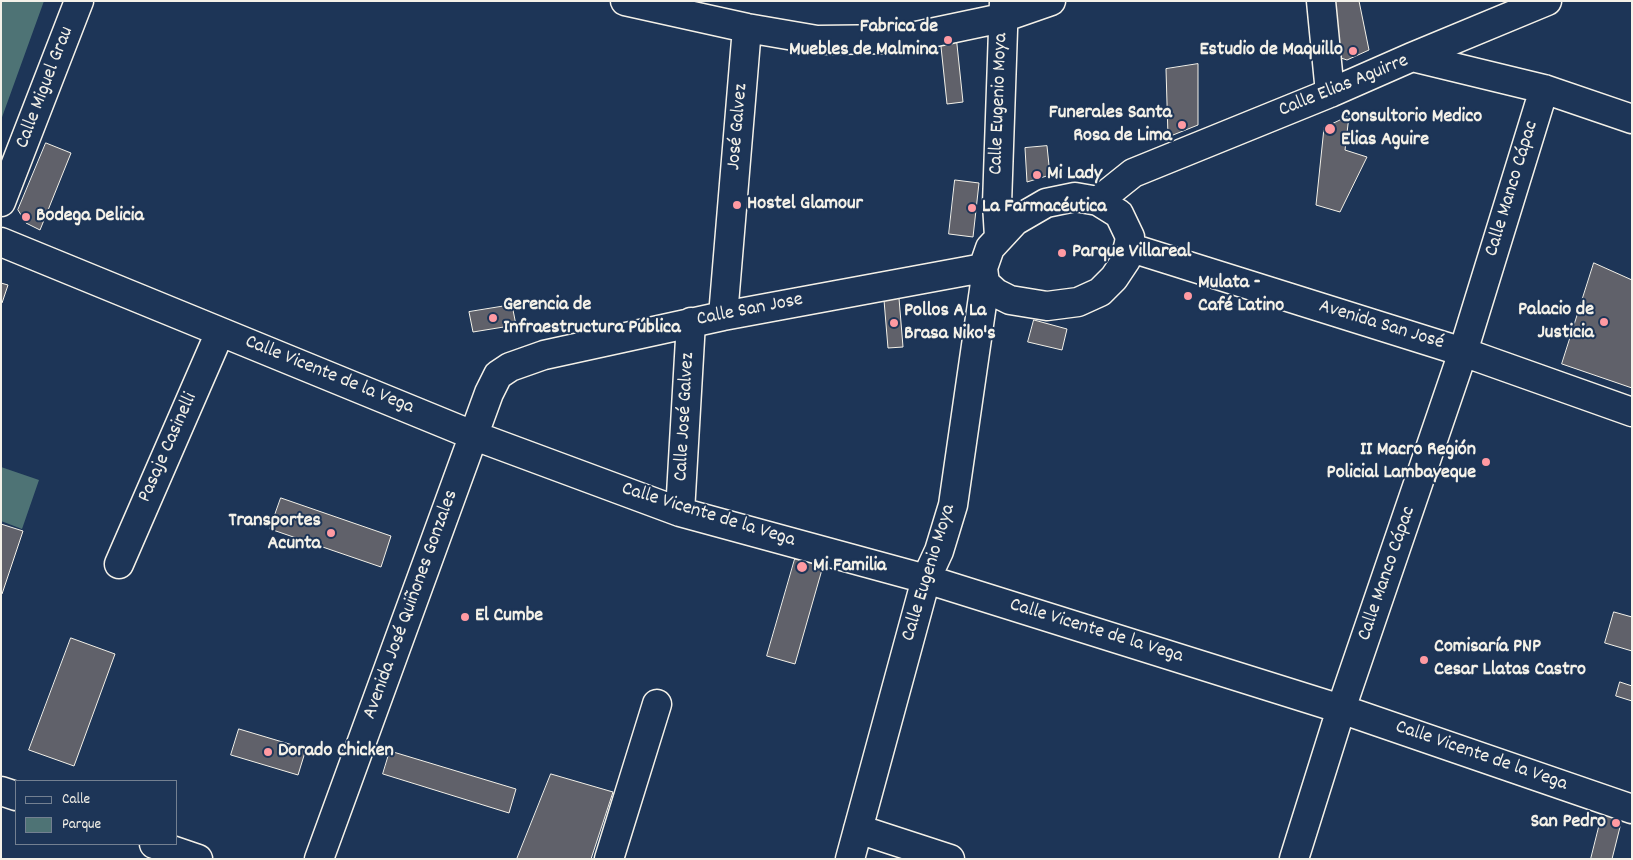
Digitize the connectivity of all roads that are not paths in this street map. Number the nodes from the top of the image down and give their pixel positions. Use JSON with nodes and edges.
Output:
{"nodes":[{"id":1,"x":79,"y":1,"type":"edge"},
{"id":2,"x":625,"y":1,"type":"edge"},
{"id":3,"x":1051,"y":1,"type":"edge"},
{"id":4,"x":1321,"y":1,"type":"edge"},
{"id":5,"x":1547,"y":1,"type":"edge"},
{"id":6,"x":1003,"y":10,"type":"edge"},
{"id":7,"x":747,"y":28,"type":"junction"},
{"id":8,"x":1412,"y":57,"type":"junction"},
{"id":9,"x":1544,"y":89,"type":"junction"},
{"id":10,"x":1330,"y":93,"type":"junction"},
{"id":11,"x":1632,"y":119,"type":"edge"},
{"id":12,"x":1098,"y":201,"type":"junction"},
{"id":13,"x":1,"y":202,"type":"edge"},
{"id":14,"x":999,"y":237,"type":"junction"},
{"id":15,"x":1,"y":242,"type":"edge"},
{"id":16,"x":1128,"y":247,"type":"junction"},
{"id":17,"x":984,"y":275,"type":"junction"},
{"id":18,"x":723,"y":316,"type":"junction"},
{"id":19,"x":691,"y":322,"type":"junction"},
{"id":20,"x":220,"y":332,"type":"junction"},
{"id":21,"x":1463,"y":352,"type":"junction"},
{"id":22,"x":1632,"y":412,"type":"edge"},
{"id":23,"x":475,"y":436,"type":"junction"},
{"id":24,"x":680,"y":512,"type":"junction"},
{"id":25,"x":118,"y":564,"type":"dead end"},
{"id":26,"x":926,"y":579,"type":"junction"},
{"id":27,"x":657,"y":704,"type":"dead end"},
{"id":28,"x":1342,"y":709,"type":"junction"},
{"id":29,"x":1,"y":791,"type":"edge"},
{"id":30,"x":15,"y":796,"type":"edge"},
{"id":31,"x":1632,"y":809,"type":"edge"},
{"id":32,"x":858,"y":829,"type":"junction"},
{"id":33,"x":157,"y":845,"type":"edge"},
{"id":34,"x":198,"y":859,"type":"edge"},
{"id":35,"x":319,"y":859,"type":"edge"},
{"id":36,"x":609,"y":859,"type":"edge"},
{"id":37,"x":850,"y":859,"type":"edge"},
{"id":38,"x":950,"y":859,"type":"edge"},
{"id":39,"x":1294,"y":859,"type":"edge"}],
"edges":[{"from":1,"to":13,"type":"street","name":"Calle Miguel Grau"},
{"from":2,"to":7,"type":"street"},
{"from":3,"to":6,"type":"street"},
{"from":4,"to":10,"type":"street"},
{"from":5,"to":8,"type":"street"},
{"from":6,"to":7,"type":"street"},
{"from":6,"to":14,"type":"street","name":"Calle Eugenio Moya"},
{"from":7,"to":18,"type":"street","name":"José Galvez"},
{"from":8,"to":9,"type":"street","name":"Calle Elias Aguirre"},
{"from":8,"to":10,"type":"street","name":"Calle Elias Aguirre"},
{"from":9,"to":11,"type":"street","name":"Calle Elias Aguirre"},
{"from":9,"to":21,"type":"street","name":"Calle Manco Cápac"},
{"from":10,"to":12,"type":"street","name":"Calle Elias Aguirre"},
{"from":12,"to":14,"type":"street"},
{"from":12,"to":16,"type":"street"},
{"from":14,"to":17,"type":"street"},
{"from":15,"to":20,"type":"street","name":"Calle Vicente de la Vega"},
{"from":16,"to":17,"type":"street"},
{"from":16,"to":21,"type":"street","name":"Avenida San José"},
{"from":17,"to":18,"type":"street","name":"Calle San Jose"},
{"from":17,"to":26,"type":"street","name":"Calle Eugenio Moya"},
{"from":18,"to":19,"type":"street","name":"Calle San Jose"},
{"from":19,"to":23,"type":"street","name":"Calle San Jose"},
{"from":19,"to":24,"type":"street","name":"Calle José Galvez"},
{"from":20,"to":23,"type":"street","name":"Calle Vicente de la Vega"},
{"from":20,"to":25,"type":"street","name":"Pasaje Casinelli"},
{"from":21,"to":22,"type":"street","name":"Avenida San José"},
{"from":21,"to":28,"type":"street","name":"Calle Manco Cápac"},
{"from":23,"to":24,"type":"street","name":"Calle Vicente de la Vega"},
{"from":23,"to":35,"type":"street","name":"Avenida José Quiñones Gonzales"},
{"from":24,"to":26,"type":"street","name":"Calle Vicente de la Vega"},
{"from":26,"to":28,"type":"street","name":"Calle Vicente de la Vega"},
{"from":26,"to":32,"type":"street","name":"Calle Eugenio Moya"},
{"from":27,"to":36,"type":"street"},
{"from":28,"to":31,"type":"street","name":"Calle Vicente de la Vega"},
{"from":28,"to":39,"type":"street","name":"Calle Manco Cápac"},
{"from":29,"to":30,"type":"street"},
{"from":32,"to":37,"type":"street","name":"Calle Eugenio Moya"},
{"from":32,"to":38,"type":"street"},
{"from":33,"to":34,"type":"street"}]}
